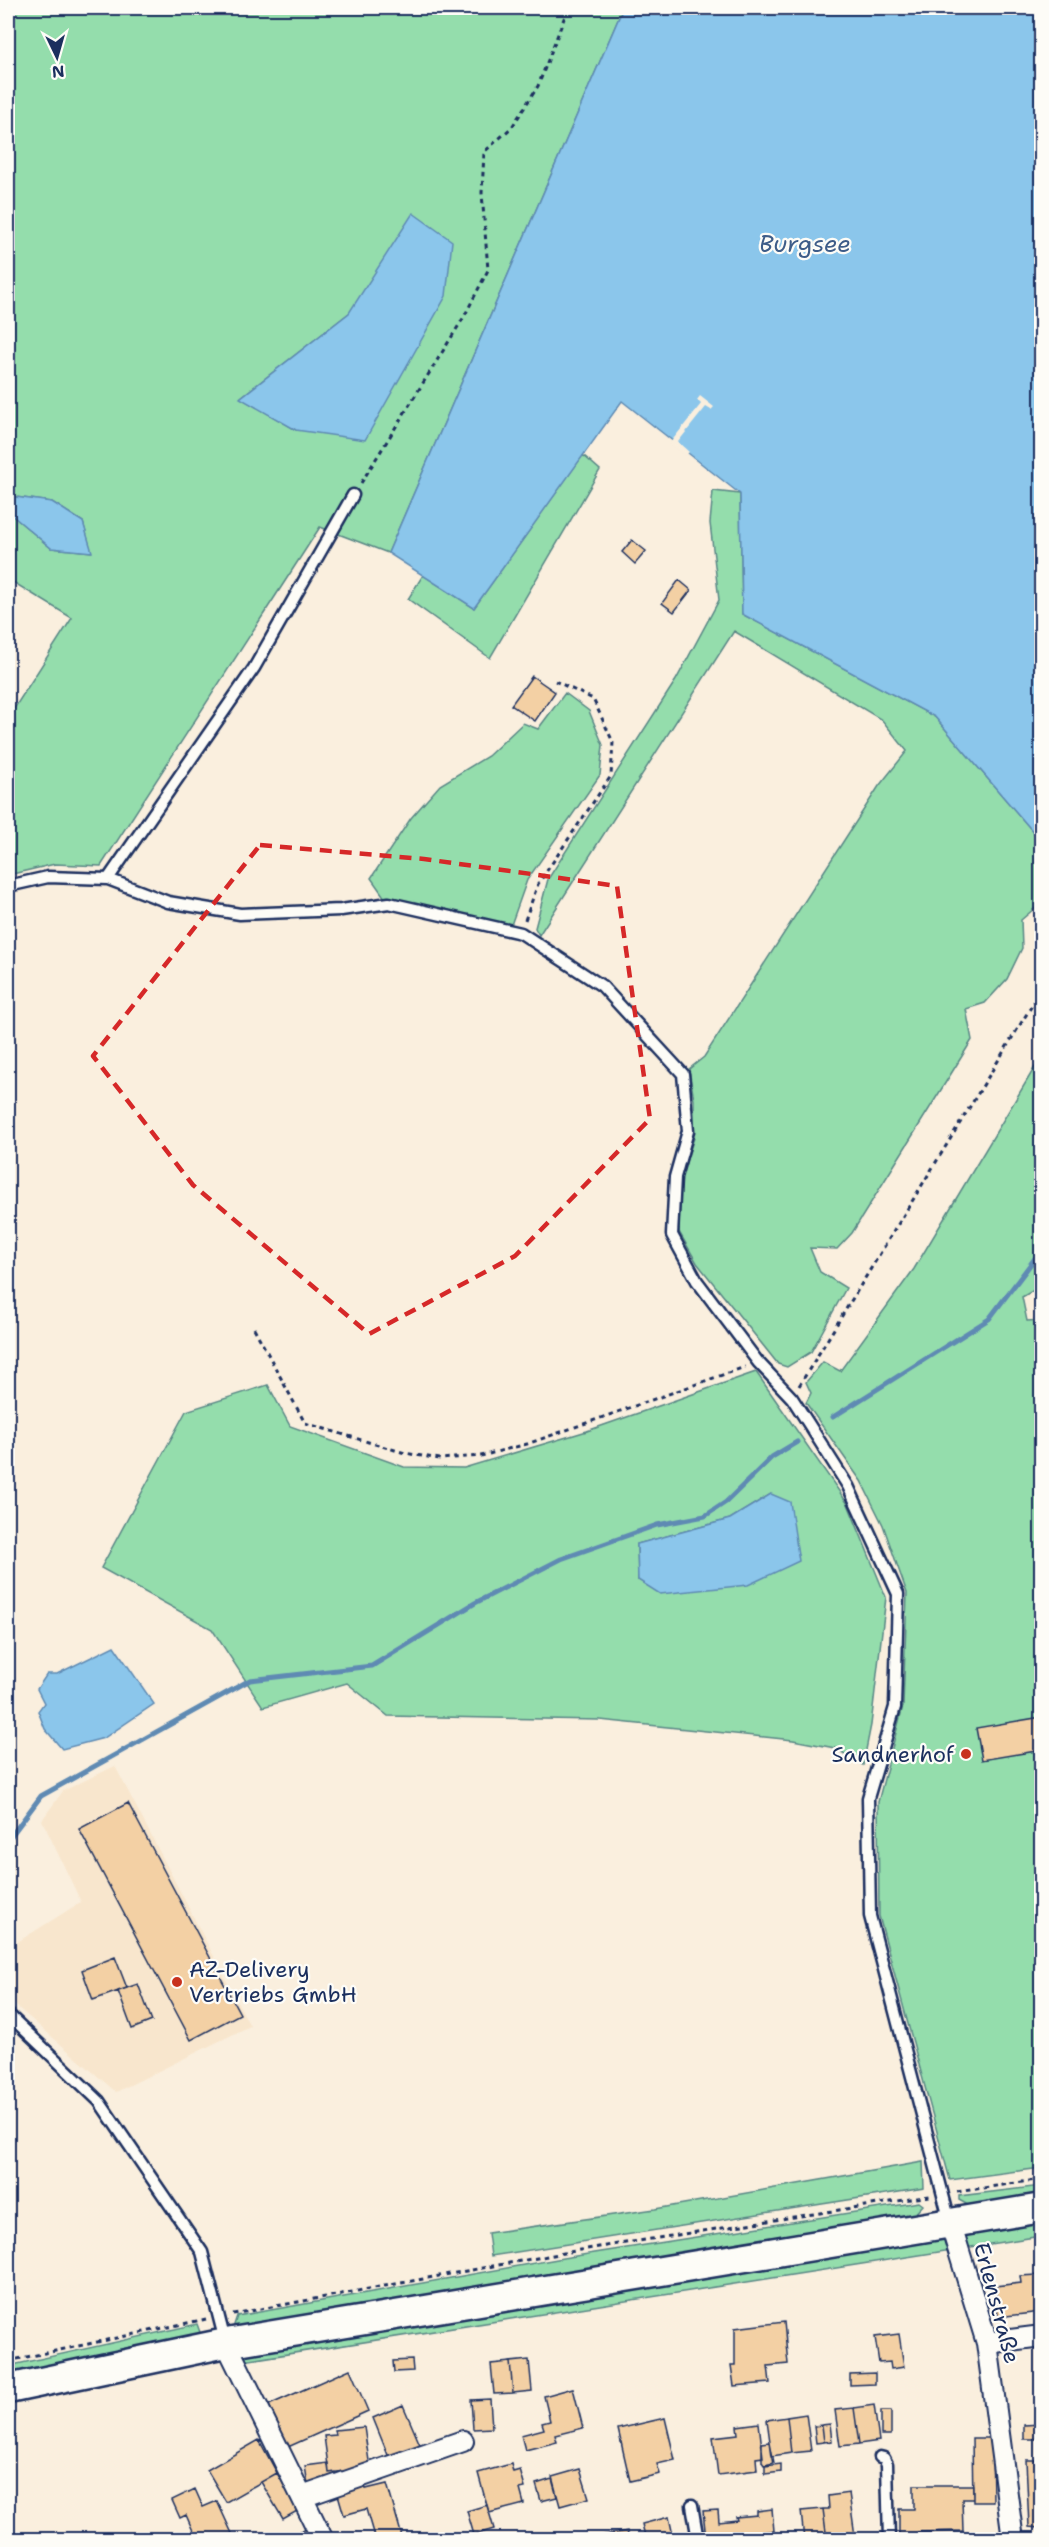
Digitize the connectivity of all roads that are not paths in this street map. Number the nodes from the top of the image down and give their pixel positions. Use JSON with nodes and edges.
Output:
{"nodes":[{"id":1,"x":353,"y":495,"type":"road end"},
{"id":2,"x":108,"y":879,"type":"junction"},
{"id":3,"x":8,"y":886,"type":"edge"},
{"id":4,"x":8,"y":2014,"type":"edge"},
{"id":5,"x":1041,"y":2208,"type":"edge"},
{"id":6,"x":950,"y":2222,"type":"junction"},
{"id":7,"x":1041,"y":2336,"type":"edge"},
{"id":8,"x":226,"y":2343,"type":"junction"},
{"id":9,"x":987,"y":2343,"type":"junction"},
{"id":10,"x":8,"y":2389,"type":"edge"},
{"id":11,"x":463,"y":2441,"type":"dead end"},
{"id":12,"x":880,"y":2457,"type":"dead end"},
{"id":13,"x":302,"y":2497,"type":"junction"},
{"id":14,"x":692,"y":2505,"type":"dead end"},
{"id":15,"x":323,"y":2540,"type":"edge"},
{"id":16,"x":698,"y":2540,"type":"edge"},
{"id":17,"x":889,"y":2540,"type":"edge"},
{"id":18,"x":1013,"y":2540,"type":"edge"}],
"edges":[{"from":1,"to":2,"type":"lane"},
{"from":2,"to":3,"type":"lane"},
{"from":2,"to":6,"type":"lane"},
{"from":4,"to":8,"type":"lane"},
{"from":5,"to":6,"type":"main road"},
{"from":6,"to":8,"type":"main road"},
{"from":6,"to":9,"type":"street","name":"Erlenstraße"},
{"from":7,"to":9,"type":"street"},
{"from":8,"to":10,"type":"main road"},
{"from":8,"to":13,"type":"street"},
{"from":9,"to":18,"type":"street","name":"Erlenstraße"},
{"from":11,"to":13,"type":"street"},
{"from":12,"to":17,"type":"lane"},
{"from":13,"to":15,"type":"street"},
{"from":14,"to":16,"type":"lane"}]}
